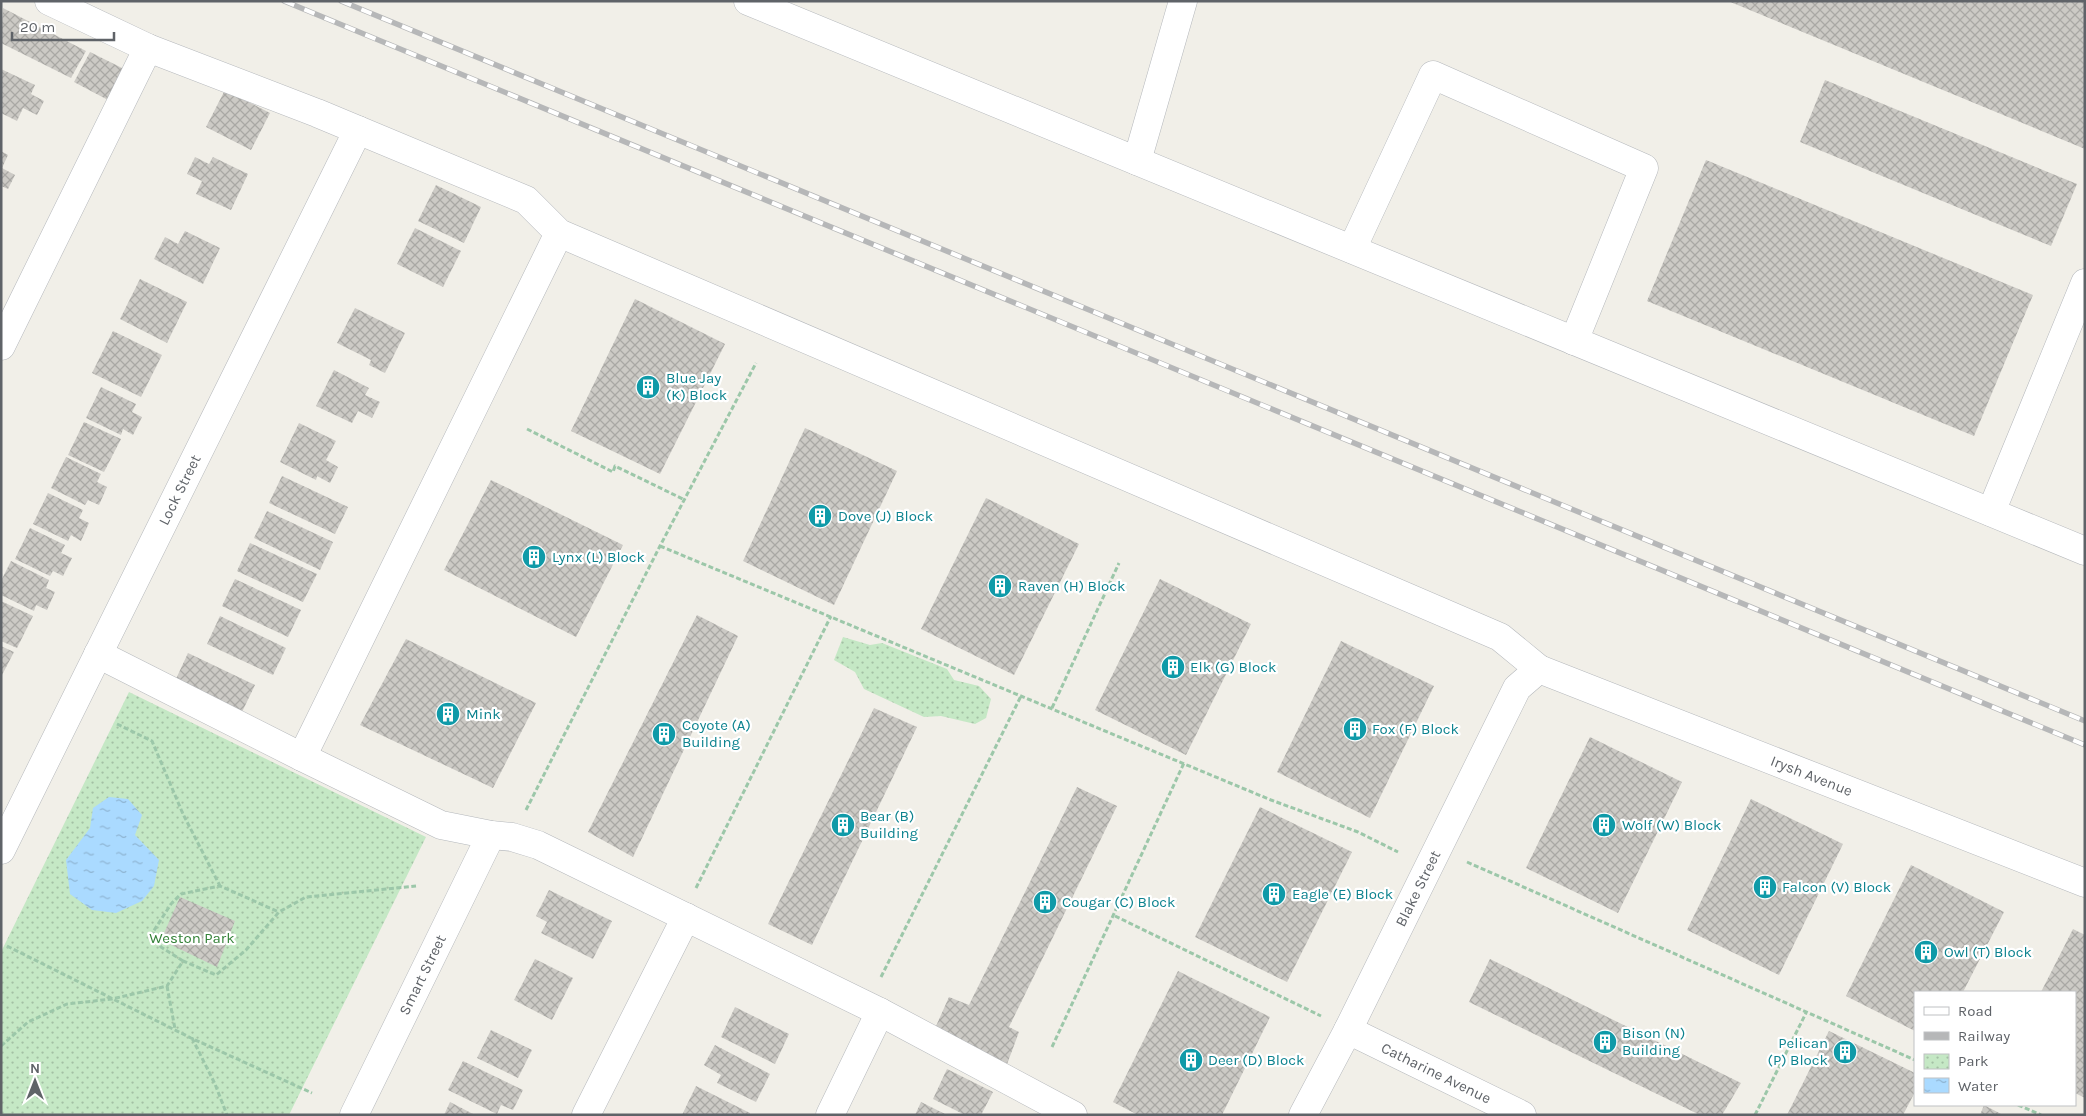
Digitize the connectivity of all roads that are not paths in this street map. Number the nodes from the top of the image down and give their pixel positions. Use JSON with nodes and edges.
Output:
{"nodes":[{"id":1,"x":48,"y":1,"type":"edge"},
{"id":2,"x":748,"y":1,"type":"edge"},
{"id":3,"x":1183,"y":1,"type":"edge"},
{"id":4,"x":148,"y":48,"type":"junction"},
{"id":5,"x":358,"y":130,"type":"junction"},
{"id":6,"x":1137,"y":161,"type":"junction"},
{"id":7,"x":559,"y":233,"type":"junction"},
{"id":8,"x":1352,"y":249,"type":"junction"},
{"id":9,"x":2085,"y":283,"type":"edge"},
{"id":10,"x":1574,"y":341,"type":"junction"},
{"id":11,"x":1,"y":346,"type":"edge"},
{"id":12,"x":1991,"y":512,"type":"junction"},
{"id":13,"x":2085,"y":551,"type":"edge"},
{"id":14,"x":98,"y":654,"type":"junction"},
{"id":15,"x":1539,"y":669,"type":"junction"},
{"id":16,"x":302,"y":757,"type":"junction"},
{"id":17,"x":502,"y":836,"type":"junction"},
{"id":18,"x":1,"y":850,"type":"edge"},
{"id":19,"x":2085,"y":883,"type":"edge"},
{"id":20,"x":684,"y":916,"type":"junction"},
{"id":21,"x":873,"y":1009,"type":"junction"},
{"id":22,"x":1348,"y":1030,"type":"junction"},
{"id":23,"x":1070,"y":1114,"type":"edge"},
{"id":24,"x":354,"y":1115,"type":"edge"},
{"id":25,"x":586,"y":1115,"type":"edge"},
{"id":26,"x":830,"y":1115,"type":"edge"},
{"id":27,"x":1304,"y":1115,"type":"edge"},
{"id":28,"x":1522,"y":1115,"type":"edge"}],
"edges":[{"from":1,"to":4,"type":"street"},
{"from":2,"to":6,"type":"street"},
{"from":3,"to":6,"type":"street"},
{"from":4,"to":5,"type":"street"},
{"from":4,"to":11,"type":"street"},
{"from":5,"to":7,"type":"street"},
{"from":5,"to":14,"type":"street","name":"Lock Street"},
{"from":6,"to":8,"type":"street"},
{"from":7,"to":15,"type":"street","name":"Irysh Avenue"},
{"from":7,"to":16,"type":"street"},
{"from":8,"to":10,"type":"street"},
{"from":8,"to":10,"type":"street"},
{"from":9,"to":12,"type":"street"},
{"from":10,"to":12,"type":"street"},
{"from":12,"to":13,"type":"street"},
{"from":14,"to":16,"type":"street"},
{"from":14,"to":18,"type":"street","name":"Lock Street"},
{"from":15,"to":19,"type":"street","name":"Irysh Avenue"},
{"from":15,"to":22,"type":"street","name":"Blake Street"},
{"from":16,"to":17,"type":"street"},
{"from":17,"to":20,"type":"street"},
{"from":17,"to":24,"type":"street","name":"Smart Street"},
{"from":20,"to":21,"type":"street"},
{"from":20,"to":25,"type":"street"},
{"from":21,"to":23,"type":"street"},
{"from":21,"to":26,"type":"street"},
{"from":22,"to":27,"type":"street","name":"Blake Street"},
{"from":22,"to":28,"type":"street","name":"Catharine Avenue"}]}
